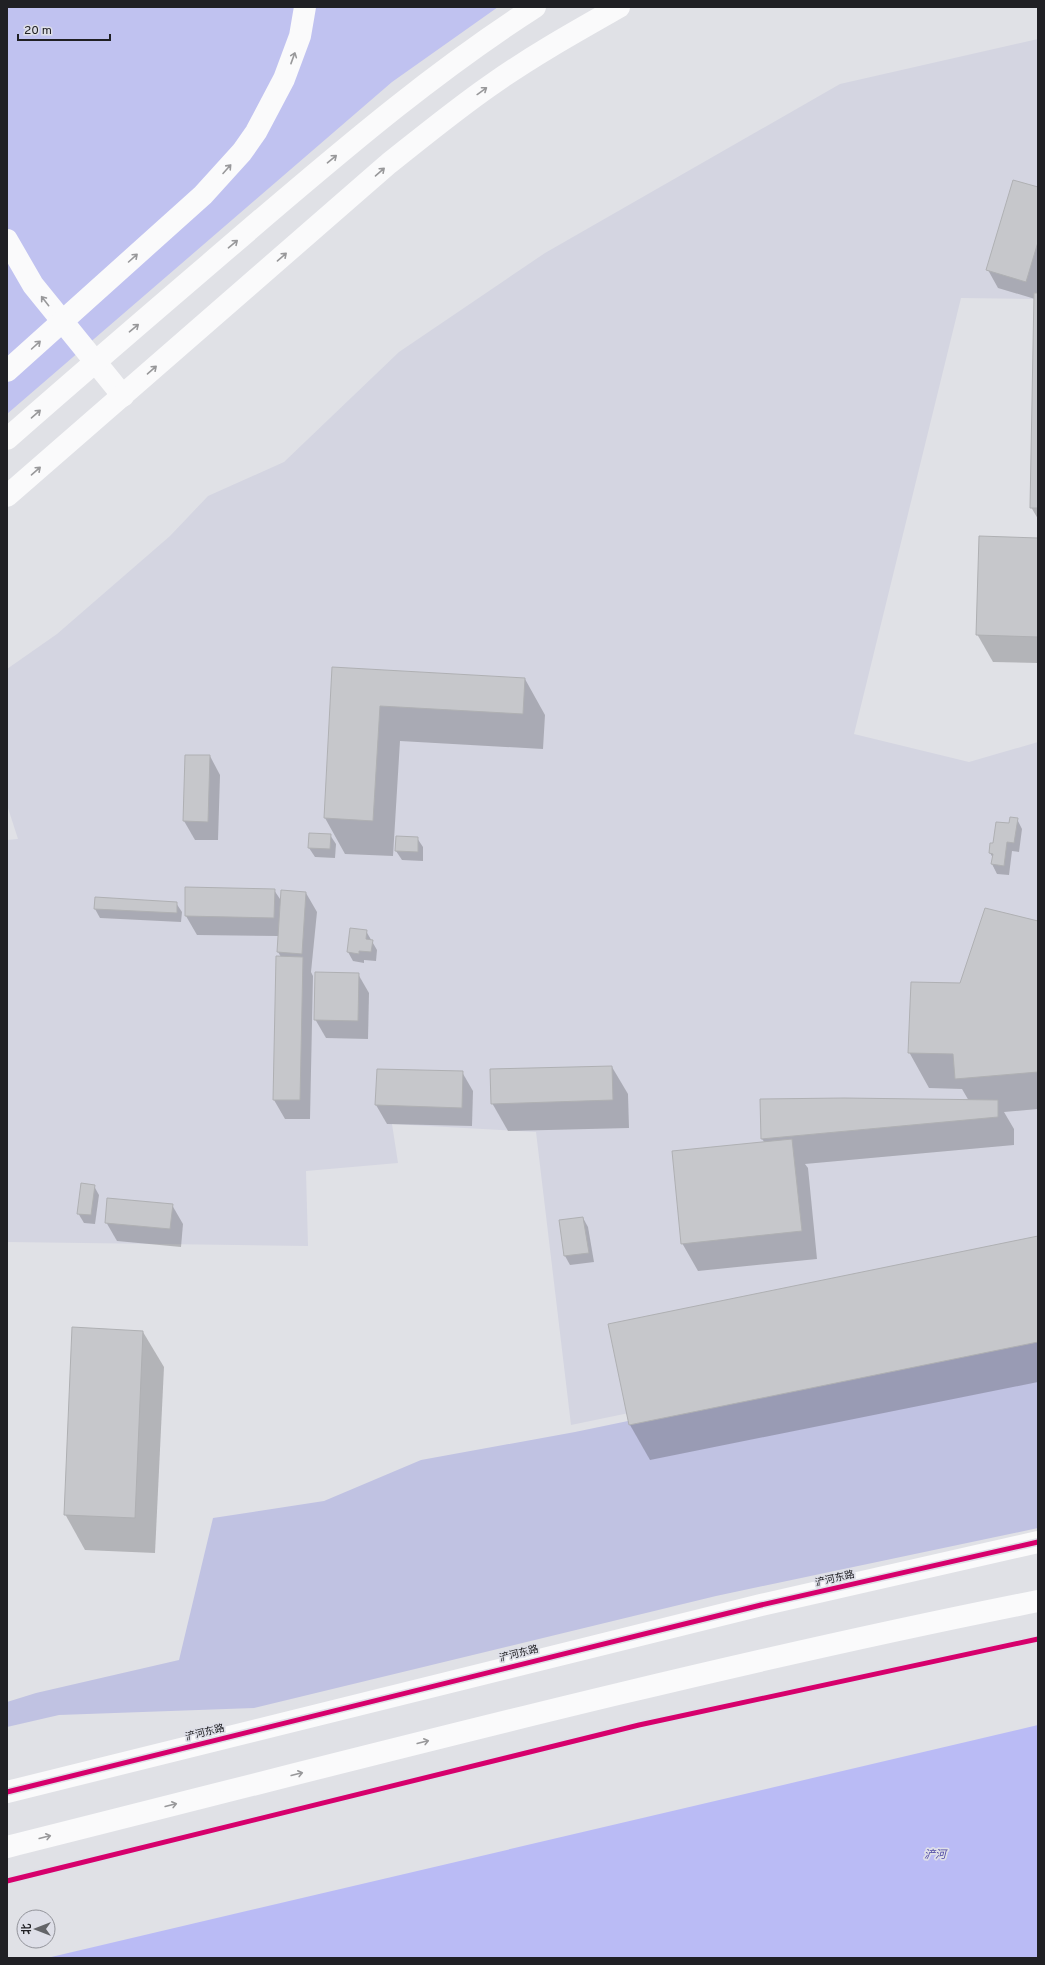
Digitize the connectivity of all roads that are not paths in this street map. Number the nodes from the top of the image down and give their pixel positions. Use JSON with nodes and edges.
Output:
{"nodes":[{"id":1,"x":305,"y":7,"type":"edge"},
{"id":2,"x":535,"y":7,"type":"edge"},
{"id":3,"x":619,"y":7,"type":"edge"},
{"id":4,"x":7,"y":240,"type":"edge"},
{"id":5,"x":7,"y":371,"type":"edge"},
{"id":6,"x":123,"y":396,"type":"junction"},
{"id":7,"x":7,"y":439,"type":"edge"},
{"id":8,"x":7,"y":496,"type":"edge"},
{"id":9,"x":1038,"y":1542,"type":"edge"},
{"id":10,"x":1038,"y":1601,"type":"edge"},
{"id":11,"x":7,"y":1792,"type":"edge"},
{"id":12,"x":7,"y":1847,"type":"edge"}],
"edges":[{"from":5,"to":1,"type":"main road","one_way":true},
{"from":7,"to":2,"type":"main road","one_way":true},
{"from":6,"to":3,"type":"main road","one_way":true},
{"from":6,"to":4,"type":"main road","one_way":true},
{"from":8,"to":6,"type":"main road","one_way":true},
{"from":9,"to":11,"type":"main road","name":"浐河东路"},
{"from":12,"to":10,"type":"main road","one_way":true}]}
